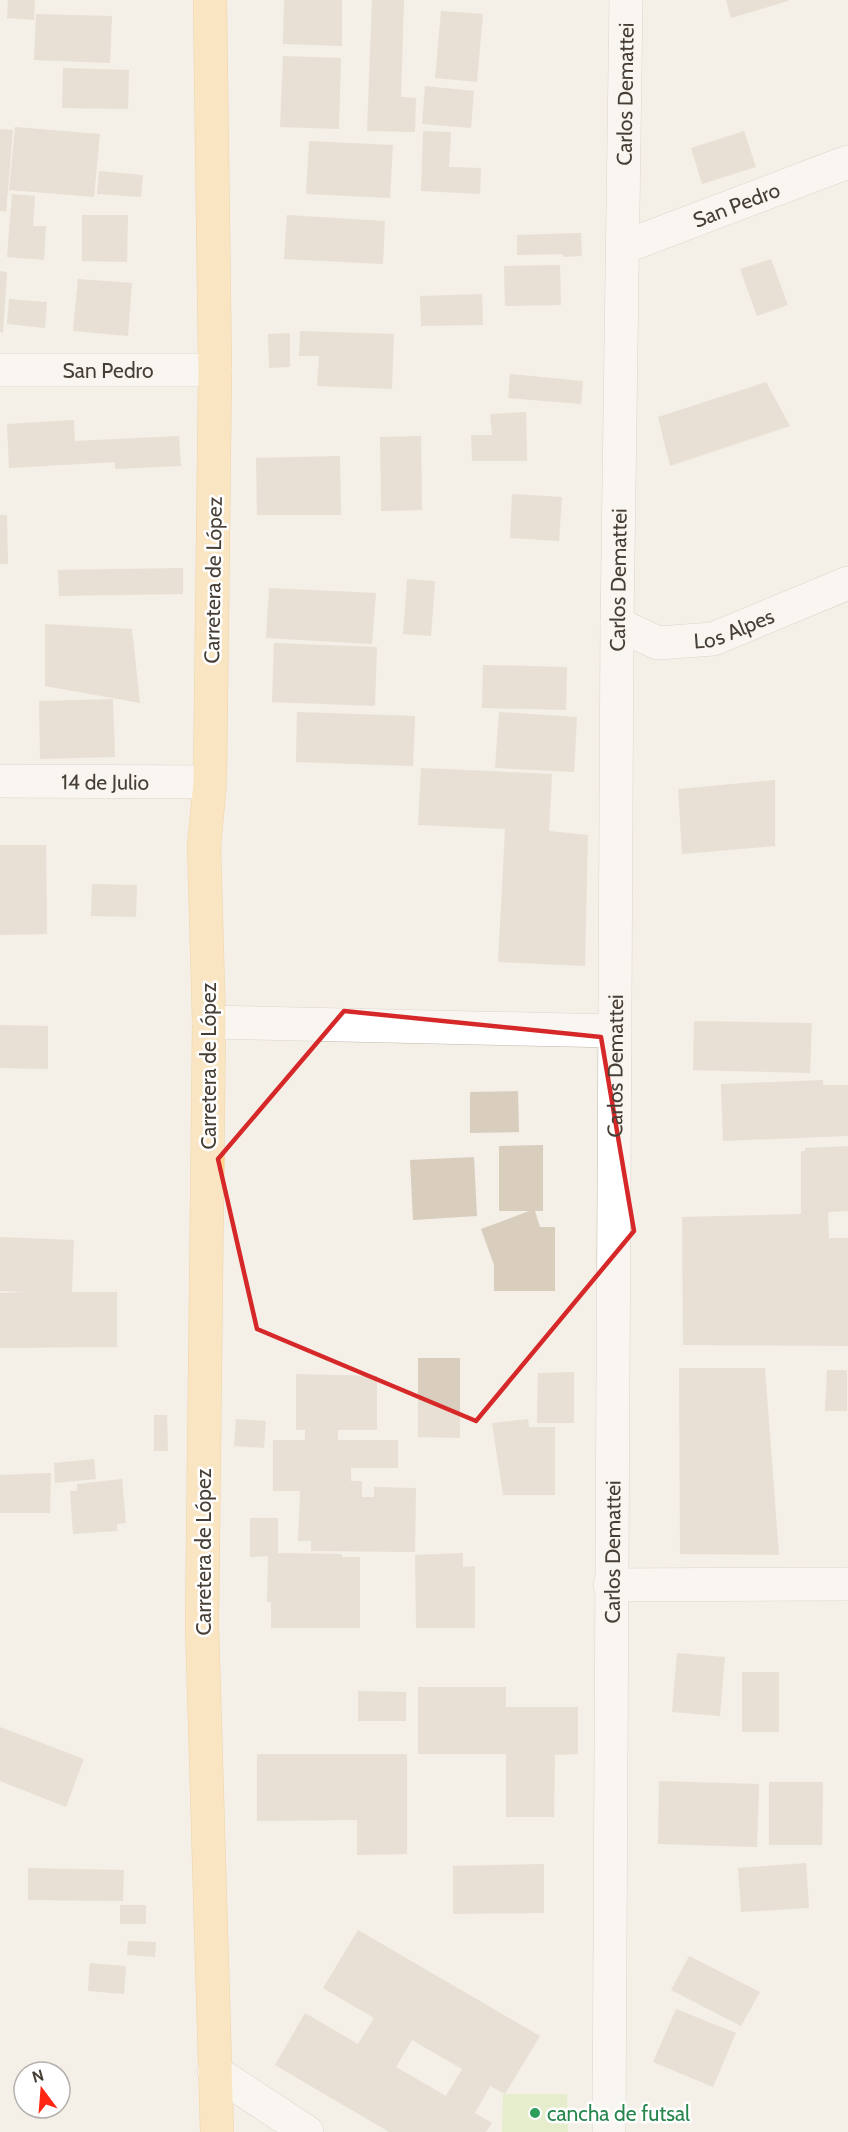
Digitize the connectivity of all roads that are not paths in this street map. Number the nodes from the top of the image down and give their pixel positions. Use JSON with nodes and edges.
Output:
{"nodes":[{"id":1,"x":210,"y":0,"type":"edge"},
{"id":2,"x":626,"y":0,"type":"edge"},
{"id":3,"x":848,"y":162,"type":"edge"},
{"id":4,"x":624,"y":248,"type":"junction"},
{"id":5,"x":0,"y":370,"type":"edge"},
{"id":6,"x":215,"y":370,"type":"junction"},
{"id":7,"x":848,"y":583,"type":"edge"},
{"id":8,"x":617,"y":624,"type":"junction"},
{"id":9,"x":0,"y":781,"type":"edge"},
{"id":10,"x":210,"y":782,"type":"junction"},
{"id":11,"x":209,"y":1022,"type":"junction"},
{"id":12,"x":615,"y":1031,"type":"junction"},
{"id":13,"x":848,"y":1584,"type":"edge"},
{"id":14,"x":610,"y":1585,"type":"junction"},
{"id":15,"x":214,"y":2071,"type":"junction"},
{"id":16,"x":217,"y":2132,"type":"edge"},
{"id":17,"x":307,"y":2132,"type":"edge"},
{"id":18,"x":609,"y":2132,"type":"edge"}],
"edges":[{"from":1,"to":6,"type":"main road","name":"Carretera de López"},
{"from":2,"to":4,"type":"street","name":"Carlos Demattei"},
{"from":3,"to":4,"type":"street","name":"San Pedro"},
{"from":4,"to":8,"type":"street","name":"Carlos Demattei"},
{"from":5,"to":6,"type":"street","name":"San Pedro"},
{"from":6,"to":10,"type":"main road","name":"Carretera de López"},
{"from":7,"to":8,"type":"street","name":"Los Alpes"},
{"from":8,"to":12,"type":"street","name":"Carlos Demattei"},
{"from":9,"to":10,"type":"street","name":"14 de Julio"},
{"from":10,"to":11,"type":"main road","name":"Carretera de López"},
{"from":11,"to":12,"type":"street"},
{"from":11,"to":15,"type":"main road","name":"Carretera de López"},
{"from":12,"to":14,"type":"street","name":"Carlos Demattei"},
{"from":13,"to":14,"type":"street"},
{"from":14,"to":18,"type":"street","name":"Carlos Demattei"},
{"from":15,"to":16,"type":"main road","name":"Carretera de López"},
{"from":15,"to":17,"type":"street"}]}
